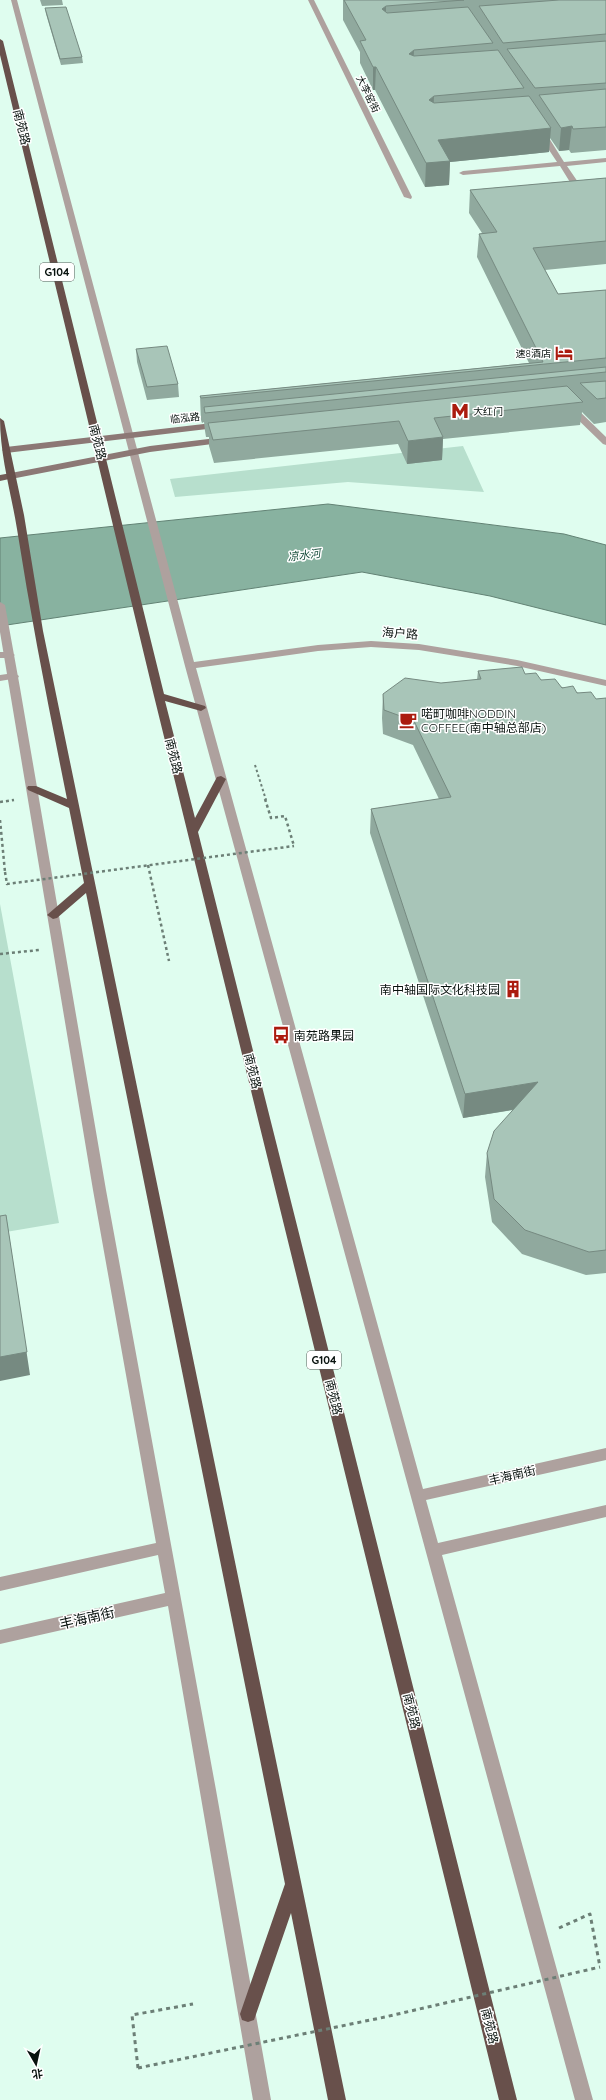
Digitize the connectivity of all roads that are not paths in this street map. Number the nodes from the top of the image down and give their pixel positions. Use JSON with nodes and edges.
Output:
{"nodes":[{"id":1,"x":14,"y":0,"type":"edge"},
{"id":2,"x":311,"y":0,"type":"edge"},
{"id":3,"x":0,"y":41,"type":"edge"},
{"id":4,"x":2,"y":56,"type":"edge"},
{"id":5,"x":537,"y":127,"type":"edge"},
{"id":6,"x":606,"y":160,"type":"edge"},
{"id":7,"x":562,"y":164,"type":"junction"},
{"id":8,"x":463,"y":173,"type":"dead end"},
{"id":9,"x":576,"y":185,"type":"edge"},
{"id":10,"x":408,"y":197,"type":"dead end"},
{"id":11,"x":583,"y":402,"type":"edge"},
{"id":12,"x":564,"y":404,"type":"joint"},
{"id":13,"x":0,"y":421,"type":"edge"},
{"id":14,"x":231,"y":424,"type":"edge"},
{"id":15,"x":129,"y":435,"type":"junction"},
{"id":16,"x":237,"y":438,"type":"edge"},
{"id":17,"x":97,"y":439,"type":"junction"},
{"id":18,"x":606,"y":442,"type":"edge"},
{"id":19,"x":3,"y":450,"type":"edge"},
{"id":20,"x":134,"y":453,"type":"junction"},
{"id":21,"x":102,"y":459,"type":"junction"},
{"id":22,"x":11,"y":476,"type":"junction"},
{"id":23,"x":0,"y":478,"type":"edge"},
{"id":24,"x":0,"y":605,"type":"edge"},
{"id":25,"x":5,"y":655,"type":"edge"},
{"id":26,"x":190,"y":666,"type":"junction"},
{"id":27,"x":14,"y":676,"type":"junction"},
{"id":28,"x":0,"y":678,"type":"edge"},
{"id":29,"x":606,"y":683,"type":"edge"},
{"id":30,"x":159,"y":696,"type":"junction"},
{"id":31,"x":201,"y":708,"type":"junction"},
{"id":32,"x":221,"y":779,"type":"junction"},
{"id":33,"x":32,"y":788,"type":"junction"},
{"id":34,"x":73,"y":806,"type":"junction"},
{"id":35,"x":193,"y":832,"type":"junction"},
{"id":36,"x":89,"y":884,"type":"junction"},
{"id":37,"x":53,"y":915,"type":"junction"},
{"id":38,"x":606,"y":1454,"type":"edge"},
{"id":39,"x":418,"y":1496,"type":"junction"},
{"id":40,"x":606,"y":1511,"type":"edge"},
{"id":41,"x":165,"y":1547,"type":"junction"},
{"id":42,"x":432,"y":1551,"type":"junction"},
{"id":43,"x":0,"y":1584,"type":"edge"},
{"id":44,"x":174,"y":1598,"type":"junction"},
{"id":45,"x":0,"y":1637,"type":"edge"},
{"id":46,"x":293,"y":1885,"type":"junction"},
{"id":47,"x":248,"y":2014,"type":"junction"},
{"id":48,"x":262,"y":2100,"type":"edge"},
{"id":49,"x":336,"y":2100,"type":"edge"},
{"id":50,"x":508,"y":2100,"type":"edge"},
{"id":51,"x":584,"y":2100,"type":"edge"}],
"edges":[{"from":1,"to":15,"type":"street"},
{"from":2,"to":10,"type":"street","name":"大李窑街"},
{"from":3,"to":4,"type":"highway","name":"南苑路","number":"G104"},
{"from":4,"to":17,"type":"highway","name":"南苑路","number":"G104"},
{"from":5,"to":7,"type":"street"},
{"from":6,"to":7,"type":"street"},
{"from":7,"to":8,"type":"street"},
{"from":7,"to":9,"type":"street"},
{"from":11,"to":12,"type":"main road"},
{"from":12,"to":18,"type":"street"},
{"from":13,"to":19,"type":"highway"},
{"from":14,"to":15,"type":"main road","name":"临泓路"},
{"from":15,"to":17,"type":"main road","name":"临泓路"},
{"from":15,"to":20,"type":"street"},
{"from":16,"to":20,"type":"main road"},
{"from":17,"to":19,"type":"main road","name":"临泓路"},
{"from":17,"to":21,"type":"highway","name":"南苑路","number":"G104"},
{"from":19,"to":22,"type":"highway"},
{"from":20,"to":21,"type":"main road"},
{"from":20,"to":26,"type":"street"},
{"from":21,"to":22,"type":"main road"},
{"from":21,"to":30,"type":"highway","name":"南苑路","number":"G104"},
{"from":22,"to":23,"type":"main road"},
{"from":22,"to":34,"type":"highway"},
{"from":24,"to":25,"type":"street"},
{"from":25,"to":27,"type":"street"},
{"from":26,"to":29,"type":"street","name":"海户路"},
{"from":26,"to":31,"type":"street"},
{"from":27,"to":28,"type":"street"},
{"from":27,"to":33,"type":"street"},
{"from":30,"to":31,"type":"highway"},
{"from":30,"to":35,"type":"highway","name":"南苑路","number":"G104"},
{"from":31,"to":32,"type":"street"},
{"from":32,"to":35,"type":"highway"},
{"from":32,"to":39,"type":"street"},
{"from":33,"to":34,"type":"highway"},
{"from":33,"to":37,"type":"street"},
{"from":34,"to":36,"type":"highway"},
{"from":35,"to":50,"type":"highway","name":"南苑路","number":"G104"},
{"from":36,"to":37,"type":"highway"},
{"from":36,"to":46,"type":"highway"},
{"from":37,"to":41,"type":"street"},
{"from":38,"to":39,"type":"street","name":"丰海南街"},
{"from":39,"to":42,"type":"street"},
{"from":40,"to":42,"type":"street"},
{"from":41,"to":43,"type":"street"},
{"from":41,"to":44,"type":"street"},
{"from":42,"to":51,"type":"street"},
{"from":44,"to":45,"type":"street","name":"丰海南街"},
{"from":44,"to":47,"type":"street"},
{"from":46,"to":47,"type":"highway"},
{"from":46,"to":49,"type":"highway"},
{"from":47,"to":48,"type":"street"}]}
